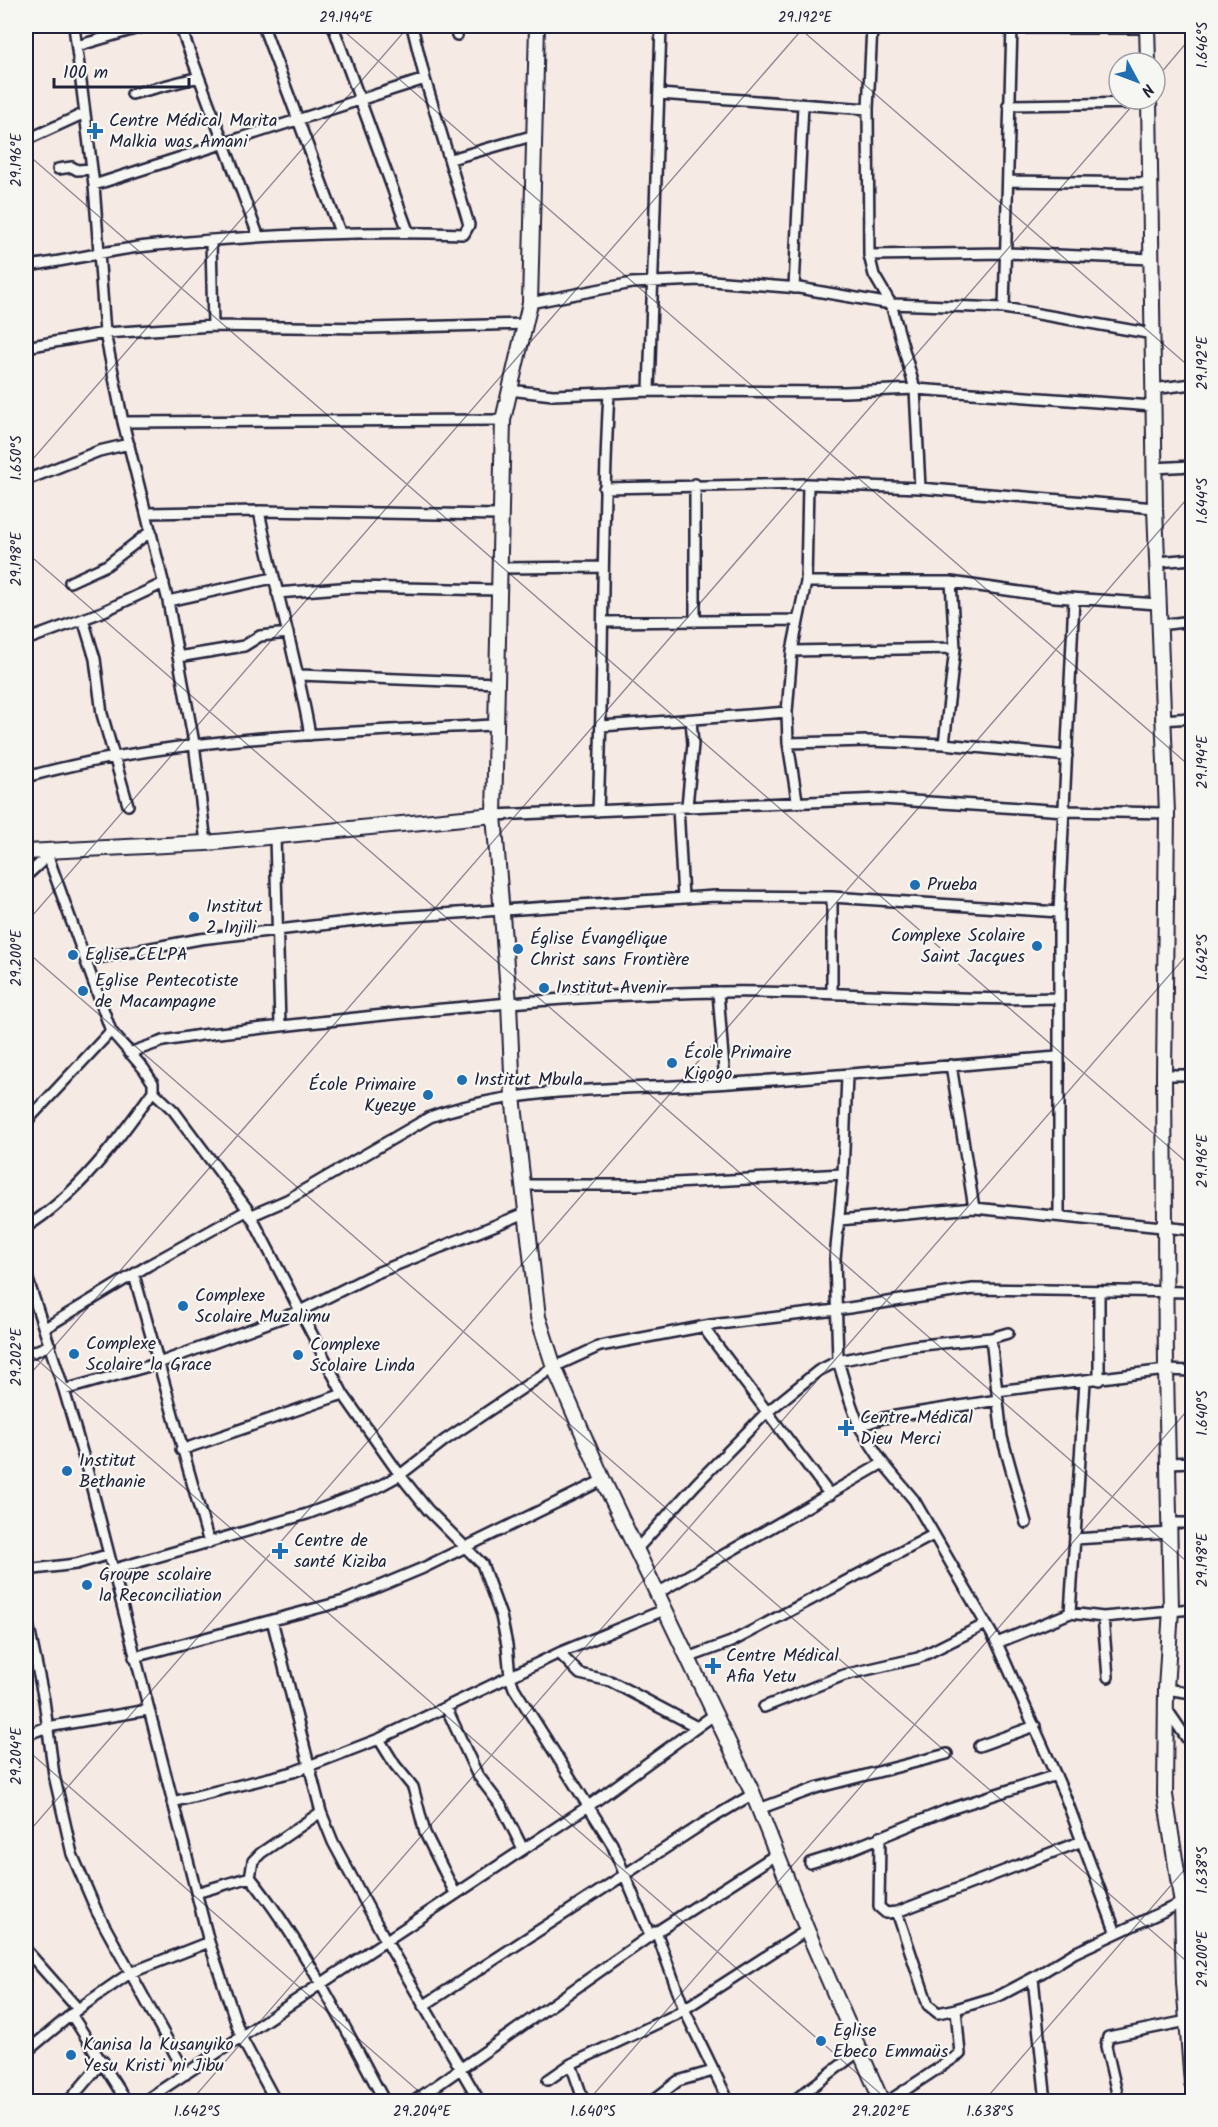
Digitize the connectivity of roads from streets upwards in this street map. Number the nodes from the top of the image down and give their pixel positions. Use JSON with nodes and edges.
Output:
{"nodes":[{"id":1,"x":74,"y":26,"type":"edge"},
{"id":2,"x":145,"y":26,"type":"edge"},
{"id":3,"x":180,"y":26,"type":"edge"},
{"id":4,"x":263,"y":26,"type":"edge"},
{"id":5,"x":333,"y":26,"type":"edge"},
{"id":6,"x":412,"y":26,"type":"edge"},
{"id":7,"x":454,"y":26,"type":"edge"},
{"id":8,"x":537,"y":26,"type":"edge"},
{"id":9,"x":662,"y":26,"type":"edge"},
{"id":10,"x":872,"y":26,"type":"edge"},
{"id":11,"x":1012,"y":27,"type":"edge"},
{"id":12,"x":1147,"y":27,"type":"edge"},
{"id":13,"x":457,"y":36,"type":"dead end"},
{"id":14,"x":77,"y":46,"type":"junction"},
{"id":15,"x":1148,"y":51,"type":"edge"},
{"id":16,"x":199,"y":77,"type":"junction"},
{"id":17,"x":425,"y":79,"type":"junction"},
{"id":18,"x":132,"y":94,"type":"dead end"},
{"id":19,"x":659,"y":94,"type":"junction"},
{"id":20,"x":360,"y":98,"type":"junction"},
{"id":21,"x":1107,"y":102,"type":"edge"},
{"id":22,"x":803,"y":105,"type":"junction"},
{"id":23,"x":1008,"y":105,"type":"junction"},
{"id":24,"x":868,"y":109,"type":"junction"},
{"id":25,"x":1149,"y":111,"type":"edge"},
{"id":26,"x":85,"y":113,"type":"junction"},
{"id":27,"x":297,"y":120,"type":"junction"},
{"id":28,"x":535,"y":135,"type":"junction"},
{"id":29,"x":26,"y":140,"type":"edge"},
{"id":30,"x":223,"y":145,"type":"junction"},
{"id":31,"x":451,"y":159,"type":"junction"},
{"id":32,"x":58,"y":169,"type":"dead end"},
{"id":33,"x":92,"y":169,"type":"junction"},
{"id":34,"x":1009,"y":181,"type":"junction"},
{"id":35,"x":1151,"y":183,"type":"junction"},
{"id":36,"x":94,"y":185,"type":"junction"},
{"id":37,"x":408,"y":231,"type":"junction"},
{"id":38,"x":340,"y":232,"type":"junction"},
{"id":39,"x":258,"y":235,"type":"junction"},
{"id":40,"x":211,"y":241,"type":"junction"},
{"id":41,"x":100,"y":253,"type":"junction"},
{"id":42,"x":1007,"y":253,"type":"junction"},
{"id":43,"x":869,"y":255,"type":"junction"},
{"id":44,"x":1152,"y":259,"type":"junction"},
{"id":45,"x":26,"y":266,"type":"edge"},
{"id":46,"x":651,"y":281,"type":"junction"},
{"id":47,"x":794,"y":288,"type":"junction"},
{"id":48,"x":530,"y":303,"type":"junction"},
{"id":49,"x":891,"y":304,"type":"junction"},
{"id":50,"x":1004,"y":308,"type":"junction"},
{"id":51,"x":526,"y":324,"type":"junction"},
{"id":52,"x":213,"y":326,"type":"junction"},
{"id":53,"x":105,"y":333,"type":"junction"},
{"id":54,"x":1153,"y":334,"type":"junction"},
{"id":55,"x":26,"y":347,"type":"edge"},
{"id":56,"x":1192,"y":384,"type":"edge"},
{"id":57,"x":915,"y":389,"type":"junction"},
{"id":58,"x":1153,"y":389,"type":"junction"},
{"id":59,"x":509,"y":390,"type":"junction"},
{"id":60,"x":649,"y":391,"type":"junction"},
{"id":61,"x":609,"y":393,"type":"junction"},
{"id":62,"x":1153,"y":406,"type":"junction"},
{"id":63,"x":503,"y":420,"type":"junction"},
{"id":64,"x":123,"y":422,"type":"junction"},
{"id":65,"x":129,"y":444,"type":"junction"},
{"id":66,"x":1192,"y":466,"type":"edge"},
{"id":67,"x":1154,"y":468,"type":"junction"},
{"id":68,"x":26,"y":480,"type":"edge"},
{"id":69,"x":695,"y":484,"type":"junction"},
{"id":70,"x":808,"y":484,"type":"junction"},
{"id":71,"x":604,"y":488,"type":"junction"},
{"id":72,"x":920,"y":488,"type":"junction"},
{"id":73,"x":1155,"y":508,"type":"junction"},
{"id":74,"x":259,"y":511,"type":"junction"},
{"id":75,"x":147,"y":513,"type":"junction"},
{"id":76,"x":500,"y":515,"type":"junction"},
{"id":77,"x":151,"y":531,"type":"junction"},
{"id":78,"x":1192,"y":559,"type":"edge"},
{"id":79,"x":1158,"y":562,"type":"junction"},
{"id":80,"x":603,"y":567,"type":"junction"},
{"id":81,"x":500,"y":568,"type":"junction"},
{"id":82,"x":273,"y":579,"type":"junction"},
{"id":83,"x":70,"y":582,"type":"dead end"},
{"id":84,"x":806,"y":582,"type":"junction"},
{"id":85,"x":951,"y":582,"type":"junction"},
{"id":86,"x":164,"y":583,"type":"junction"},
{"id":87,"x":499,"y":590,"type":"junction"},
{"id":88,"x":277,"y":593,"type":"junction"},
{"id":89,"x":1074,"y":599,"type":"junction"},
{"id":90,"x":168,"y":602,"type":"junction"},
{"id":91,"x":1158,"y":604,"type":"junction"},
{"id":92,"x":83,"y":619,"type":"junction"},
{"id":93,"x":797,"y":620,"type":"junction"},
{"id":94,"x":1192,"y":621,"type":"edge"},
{"id":95,"x":604,"y":622,"type":"junction"},
{"id":96,"x":695,"y":622,"type":"junction"},
{"id":97,"x":1159,"y":625,"type":"junction"},
{"id":98,"x":288,"y":633,"type":"junction"},
{"id":99,"x":26,"y":640,"type":"edge"},
{"id":100,"x":955,"y":648,"type":"junction"},
{"id":101,"x":792,"y":651,"type":"junction"},
{"id":102,"x":178,"y":657,"type":"junction"},
{"id":103,"x":300,"y":675,"type":"junction"},
{"id":104,"x":496,"y":683,"type":"junction"},
{"id":105,"x":787,"y":712,"type":"junction"},
{"id":106,"x":1192,"y":718,"type":"edge"},
{"id":107,"x":691,"y":720,"type":"junction"},
{"id":108,"x":1161,"y":720,"type":"junction"},
{"id":109,"x":494,"y":725,"type":"junction"},
{"id":110,"x":602,"y":726,"type":"junction"},
{"id":111,"x":310,"y":735,"type":"junction"},
{"id":112,"x":194,"y":743,"type":"junction"},
{"id":113,"x":788,"y":743,"type":"junction"},
{"id":114,"x":944,"y":744,"type":"junction"},
{"id":115,"x":115,"y":756,"type":"junction"},
{"id":116,"x":1067,"y":756,"type":"junction"},
{"id":117,"x":26,"y":777,"type":"edge"},
{"id":118,"x":797,"y":800,"type":"junction"},
{"id":119,"x":128,"y":805,"type":"dead end"},
{"id":120,"x":683,"y":807,"type":"junction"},
{"id":121,"x":1065,"y":811,"type":"junction"},
{"id":122,"x":598,"y":812,"type":"junction"},
{"id":123,"x":1167,"y":813,"type":"junction"},
{"id":124,"x":494,"y":815,"type":"junction"},
{"id":125,"x":275,"y":836,"type":"junction"},
{"id":126,"x":206,"y":843,"type":"junction"},
{"id":127,"x":26,"y":852,"type":"edge"},
{"id":128,"x":47,"y":853,"type":"junction"},
{"id":129,"x":26,"y":876,"type":"edge"},
{"id":130,"x":832,"y":897,"type":"junction"},
{"id":131,"x":683,"y":898,"type":"junction"},
{"id":132,"x":503,"y":909,"type":"junction"},
{"id":133,"x":1059,"y":912,"type":"junction"},
{"id":134,"x":277,"y":929,"type":"junction"},
{"id":135,"x":86,"y":960,"type":"junction"},
{"id":136,"x":718,"y":992,"type":"junction"},
{"id":137,"x":832,"y":993,"type":"junction"},
{"id":138,"x":1058,"y":998,"type":"junction"},
{"id":139,"x":509,"y":1004,"type":"junction"},
{"id":140,"x":279,"y":1026,"type":"junction"},
{"id":141,"x":111,"y":1031,"type":"junction"},
{"id":142,"x":129,"y":1053,"type":"junction"},
{"id":143,"x":1058,"y":1057,"type":"junction"},
{"id":144,"x":951,"y":1065,"type":"junction"},
{"id":145,"x":1164,"y":1075,"type":"junction"},
{"id":146,"x":1192,"y":1075,"type":"edge"},
{"id":147,"x":847,"y":1076,"type":"junction"},
{"id":148,"x":725,"y":1083,"type":"junction"},
{"id":149,"x":153,"y":1091,"type":"junction"},
{"id":150,"x":513,"y":1096,"type":"junction"},
{"id":151,"x":26,"y":1122,"type":"edge"},
{"id":152,"x":843,"y":1174,"type":"junction"},
{"id":153,"x":524,"y":1185,"type":"junction"},
{"id":154,"x":974,"y":1208,"type":"junction"},
{"id":155,"x":528,"y":1212,"type":"junction"},
{"id":156,"x":249,"y":1213,"type":"junction"},
{"id":157,"x":1059,"y":1216,"type":"junction"},
{"id":158,"x":839,"y":1220,"type":"junction"},
{"id":159,"x":26,"y":1227,"type":"edge"},
{"id":160,"x":1165,"y":1228,"type":"junction"},
{"id":161,"x":1192,"y":1230,"type":"edge"},
{"id":162,"x":26,"y":1274,"type":"edge"},
{"id":163,"x":134,"y":1275,"type":"junction"},
{"id":164,"x":1099,"y":1291,"type":"junction"},
{"id":165,"x":1166,"y":1292,"type":"junction"},
{"id":166,"x":1192,"y":1292,"type":"edge"},
{"id":167,"x":836,"y":1310,"type":"junction"},
{"id":168,"x":300,"y":1311,"type":"junction"},
{"id":169,"x":703,"y":1327,"type":"junction"},
{"id":170,"x":45,"y":1328,"type":"junction"},
{"id":171,"x":1008,"y":1333,"type":"dead end"},
{"id":172,"x":991,"y":1338,"type":"junction"},
{"id":173,"x":50,"y":1345,"type":"junction"},
{"id":174,"x":26,"y":1355,"type":"edge"},
{"id":175,"x":838,"y":1360,"type":"junction"},
{"id":176,"x":156,"y":1364,"type":"junction"},
{"id":177,"x":554,"y":1367,"type":"junction"},
{"id":178,"x":1166,"y":1370,"type":"junction"},
{"id":179,"x":1192,"y":1371,"type":"edge"},
{"id":180,"x":1099,"y":1380,"type":"junction"},
{"id":181,"x":1085,"y":1382,"type":"junction"},
{"id":182,"x":64,"y":1390,"type":"junction"},
{"id":183,"x":343,"y":1394,"type":"junction"},
{"id":184,"x":998,"y":1395,"type":"junction"},
{"id":185,"x":766,"y":1413,"type":"junction"},
{"id":186,"x":859,"y":1426,"type":"junction"},
{"id":187,"x":181,"y":1450,"type":"junction"},
{"id":188,"x":1192,"y":1462,"type":"edge"},
{"id":189,"x":883,"y":1463,"type":"junction"},
{"id":190,"x":1169,"y":1463,"type":"junction"},
{"id":191,"x":400,"y":1475,"type":"junction"},
{"id":192,"x":603,"y":1480,"type":"junction"},
{"id":193,"x":830,"y":1495,"type":"junction"},
{"id":194,"x":1026,"y":1523,"type":"dead end"},
{"id":195,"x":1192,"y":1523,"type":"edge"},
{"id":196,"x":1170,"y":1528,"type":"junction"},
{"id":197,"x":933,"y":1535,"type":"junction"},
{"id":198,"x":1075,"y":1539,"type":"junction"},
{"id":199,"x":209,"y":1543,"type":"junction"},
{"id":200,"x":466,"y":1547,"type":"junction"},
{"id":201,"x":635,"y":1551,"type":"junction"},
{"id":202,"x":107,"y":1555,"type":"junction"},
{"id":203,"x":26,"y":1570,"type":"edge"},
{"id":204,"x":111,"y":1570,"type":"junction"},
{"id":205,"x":656,"y":1594,"type":"junction"},
{"id":206,"x":1171,"y":1609,"type":"junction"},
{"id":207,"x":1192,"y":1609,"type":"edge"},
{"id":208,"x":664,"y":1610,"type":"junction"},
{"id":209,"x":1070,"y":1613,"type":"junction"},
{"id":210,"x":26,"y":1614,"type":"edge"},
{"id":211,"x":1103,"y":1617,"type":"junction"},
{"id":212,"x":272,"y":1620,"type":"junction"},
{"id":213,"x":987,"y":1624,"type":"junction"},
{"id":214,"x":997,"y":1643,"type":"junction"},
{"id":215,"x":559,"y":1653,"type":"junction"},
{"id":216,"x":134,"y":1657,"type":"junction"},
{"id":217,"x":687,"y":1658,"type":"junction"},
{"id":218,"x":510,"y":1677,"type":"junction"},
{"id":219,"x":1108,"y":1677,"type":"dead end"},
{"id":220,"x":1166,"y":1689,"type":"junction"},
{"id":221,"x":1192,"y":1693,"type":"edge"},
{"id":222,"x":446,"y":1707,"type":"junction"},
{"id":223,"x":764,"y":1707,"type":"dead end"},
{"id":224,"x":1166,"y":1708,"type":"junction"},
{"id":225,"x":148,"y":1710,"type":"junction"},
{"id":226,"x":715,"y":1714,"type":"junction"},
{"id":227,"x":695,"y":1726,"type":"junction"},
{"id":228,"x":1035,"y":1726,"type":"junction"},
{"id":229,"x":47,"y":1727,"type":"junction"},
{"id":230,"x":26,"y":1735,"type":"edge"},
{"id":231,"x":379,"y":1739,"type":"junction"},
{"id":232,"x":979,"y":1746,"type":"dead end"},
{"id":233,"x":1192,"y":1746,"type":"edge"},
{"id":234,"x":947,"y":1754,"type":"dead end"},
{"id":235,"x":309,"y":1766,"type":"junction"},
{"id":236,"x":1056,"y":1775,"type":"junction"},
{"id":237,"x":753,"y":1794,"type":"junction"},
{"id":238,"x":172,"y":1802,"type":"junction"},
{"id":239,"x":590,"y":1805,"type":"junction"},
{"id":240,"x":759,"y":1809,"type":"junction"},
{"id":241,"x":321,"y":1812,"type":"junction"},
{"id":242,"x":880,"y":1836,"type":"junction"},
{"id":243,"x":1082,"y":1841,"type":"junction"},
{"id":244,"x":523,"y":1849,"type":"junction"},
{"id":245,"x":777,"y":1854,"type":"junction"},
{"id":246,"x":810,"y":1863,"type":"dead end"},
{"id":247,"x":250,"y":1876,"type":"junction"},
{"id":248,"x":624,"y":1876,"type":"junction"},
{"id":249,"x":196,"y":1893,"type":"junction"},
{"id":250,"x":455,"y":1893,"type":"junction"},
{"id":251,"x":1187,"y":1901,"type":"edge"},
{"id":252,"x":897,"y":1912,"type":"junction"},
{"id":253,"x":807,"y":1930,"type":"junction"},
{"id":254,"x":653,"y":1933,"type":"junction"},
{"id":255,"x":1116,"y":1933,"type":"junction"},
{"id":256,"x":384,"y":1940,"type":"junction"},
{"id":257,"x":209,"y":1942,"type":"junction"},
{"id":258,"x":26,"y":1950,"type":"edge"},
{"id":259,"x":130,"y":1973,"type":"junction"},
{"id":260,"x":1033,"y":1978,"type":"junction"},
{"id":261,"x":319,"y":1983,"type":"junction"},
{"id":262,"x":423,"y":2006,"type":"junction"},
{"id":263,"x":684,"y":2009,"type":"junction"},
{"id":264,"x":956,"y":2009,"type":"junction"},
{"id":265,"x":75,"y":2012,"type":"junction"},
{"id":266,"x":1187,"y":2021,"type":"junction"},
{"id":267,"x":242,"y":2037,"type":"junction"},
{"id":268,"x":862,"y":2049,"type":"junction"},
{"id":269,"x":26,"y":2052,"type":"edge"},
{"id":270,"x":103,"y":2061,"type":"junction"},
{"id":271,"x":571,"y":2064,"type":"junction"},
{"id":272,"x":459,"y":2070,"type":"junction"},
{"id":273,"x":713,"y":2071,"type":"junction"},
{"id":274,"x":186,"y":2074,"type":"junction"},
{"id":275,"x":548,"y":2080,"type":"dead end"},
{"id":276,"x":1192,"y":2083,"type":"edge"},
{"id":277,"x":68,"y":2102,"type":"edge"},
{"id":278,"x":127,"y":2102,"type":"edge"},
{"id":279,"x":143,"y":2102,"type":"edge"},
{"id":280,"x":276,"y":2102,"type":"edge"},
{"id":281,"x":385,"y":2102,"type":"edge"},
{"id":282,"x":413,"y":2102,"type":"edge"},
{"id":283,"x":480,"y":2102,"type":"edge"},
{"id":284,"x":584,"y":2102,"type":"edge"},
{"id":285,"x":651,"y":2102,"type":"edge"},
{"id":286,"x":729,"y":2102,"type":"edge"},
{"id":287,"x":792,"y":2102,"type":"edge"},
{"id":288,"x":885,"y":2102,"type":"edge"},
{"id":289,"x":1047,"y":2102,"type":"edge"},
{"id":290,"x":1119,"y":2102,"type":"edge"}],
"edges":[{"from":1,"to":14,"type":"street"},
{"from":2,"to":14,"type":"street"},
{"from":3,"to":16,"type":"street"},
{"from":4,"to":27,"type":"street"},
{"from":5,"to":20,"type":"street"},
{"from":6,"to":17,"type":"street"},
{"from":7,"to":13,"type":"street"},
{"from":8,"to":28,"type":"street"},
{"from":9,"to":19,"type":"street"},
{"from":10,"to":24,"type":"street"},
{"from":11,"to":12,"type":"street"},
{"from":11,"to":23,"type":"street"},
{"from":12,"to":15,"type":"street"},
{"from":14,"to":26,"type":"street"},
{"from":16,"to":18,"type":"street"},
{"from":16,"to":30,"type":"street"},
{"from":17,"to":20,"type":"street"},
{"from":17,"to":31,"type":"street"},
{"from":19,"to":22,"type":"street"},
{"from":19,"to":46,"type":"street"},
{"from":20,"to":27,"type":"street"},
{"from":20,"to":37,"type":"street"},
{"from":21,"to":23,"type":"street"},
{"from":22,"to":24,"type":"street"},
{"from":22,"to":47,"type":"street"},
{"from":23,"to":34,"type":"street"},
{"from":24,"to":43,"type":"street"},
{"from":25,"to":35,"type":"street"},
{"from":26,"to":29,"type":"street"},
{"from":26,"to":33,"type":"street"},
{"from":27,"to":30,"type":"street"},
{"from":27,"to":38,"type":"street"},
{"from":28,"to":31,"type":"street"},
{"from":28,"to":48,"type":"street"},
{"from":30,"to":36,"type":"street"},
{"from":30,"to":39,"type":"street"},
{"from":31,"to":37,"type":"street"},
{"from":32,"to":33,"type":"street"},
{"from":33,"to":36,"type":"street"},
{"from":34,"to":35,"type":"street"},
{"from":34,"to":42,"type":"street"},
{"from":35,"to":44,"type":"street"},
{"from":36,"to":41,"type":"street"},
{"from":37,"to":38,"type":"street"},
{"from":38,"to":39,"type":"street"},
{"from":39,"to":40,"type":"street"},
{"from":40,"to":41,"type":"street"},
{"from":40,"to":52,"type":"street"},
{"from":41,"to":45,"type":"street"},
{"from":41,"to":53,"type":"street"},
{"from":42,"to":43,"type":"street"},
{"from":42,"to":44,"type":"street"},
{"from":42,"to":50,"type":"street"},
{"from":43,"to":49,"type":"street"},
{"from":44,"to":54,"type":"street"},
{"from":46,"to":47,"type":"street"},
{"from":46,"to":48,"type":"street"},
{"from":46,"to":60,"type":"street"},
{"from":47,"to":49,"type":"street"},
{"from":48,"to":51,"type":"street"},
{"from":49,"to":50,"type":"street"},
{"from":49,"to":57,"type":"street"},
{"from":50,"to":54,"type":"street"},
{"from":51,"to":52,"type":"street"},
{"from":51,"to":59,"type":"street"},
{"from":52,"to":53,"type":"street"},
{"from":53,"to":55,"type":"street"},
{"from":53,"to":64,"type":"street"},
{"from":54,"to":58,"type":"street"},
{"from":56,"to":58,"type":"street"},
{"from":57,"to":60,"type":"street"},
{"from":57,"to":62,"type":"street"},
{"from":57,"to":72,"type":"street"},
{"from":58,"to":62,"type":"street"},
{"from":59,"to":61,"type":"street"},
{"from":59,"to":63,"type":"street"},
{"from":60,"to":61,"type":"street"},
{"from":61,"to":71,"type":"street"},
{"from":62,"to":67,"type":"street"},
{"from":63,"to":64,"type":"street"},
{"from":63,"to":76,"type":"street"},
{"from":64,"to":65,"type":"street"},
{"from":65,"to":68,"type":"street"},
{"from":65,"to":75,"type":"street"},
{"from":66,"to":67,"type":"street"},
{"from":67,"to":73,"type":"street"},
{"from":69,"to":70,"type":"street"},
{"from":69,"to":71,"type":"street"},
{"from":69,"to":96,"type":"street"},
{"from":70,"to":72,"type":"street"},
{"from":70,"to":84,"type":"street"},
{"from":71,"to":80,"type":"street"},
{"from":72,"to":73,"type":"street"},
{"from":73,"to":79,"type":"street"},
{"from":74,"to":75,"type":"street"},
{"from":74,"to":76,"type":"street"},
{"from":74,"to":82,"type":"street"},
{"from":75,"to":77,"type":"street"},
{"from":76,"to":81,"type":"street"},
{"from":77,"to":83,"type":"street"},
{"from":77,"to":86,"type":"street"},
{"from":78,"to":79,"type":"street"},
{"from":79,"to":91,"type":"street"},
{"from":80,"to":81,"type":"street"},
{"from":80,"to":95,"type":"street"},
{"from":81,"to":87,"type":"street"},
{"from":82,"to":88,"type":"street"},
{"from":82,"to":90,"type":"street"},
{"from":84,"to":85,"type":"street"},
{"from":84,"to":93,"type":"street"},
{"from":85,"to":89,"type":"street"},
{"from":85,"to":100,"type":"street"},
{"from":86,"to":90,"type":"street"},
{"from":86,"to":92,"type":"street"},
{"from":87,"to":88,"type":"street"},
{"from":87,"to":104,"type":"street"},
{"from":88,"to":98,"type":"street"},
{"from":89,"to":91,"type":"street"},
{"from":89,"to":116,"type":"street"},
{"from":90,"to":102,"type":"street"},
{"from":91,"to":97,"type":"street"},
{"from":92,"to":99,"type":"street"},
{"from":92,"to":115,"type":"street"},
{"from":93,"to":96,"type":"street"},
{"from":93,"to":101,"type":"street"},
{"from":94,"to":97,"type":"street"},
{"from":95,"to":96,"type":"street"},
{"from":95,"to":110,"type":"street"},
{"from":97,"to":108,"type":"street"},
{"from":98,"to":102,"type":"street"},
{"from":98,"to":103,"type":"street"},
{"from":100,"to":101,"type":"street"},
{"from":100,"to":114,"type":"street"},
{"from":101,"to":105,"type":"street"},
{"from":102,"to":112,"type":"street"},
{"from":103,"to":104,"type":"street"},
{"from":103,"to":111,"type":"street"},
{"from":104,"to":109,"type":"street"},
{"from":105,"to":107,"type":"street"},
{"from":105,"to":113,"type":"street"},
{"from":106,"to":108,"type":"street"},
{"from":107,"to":110,"type":"street"},
{"from":107,"to":120,"type":"street"},
{"from":108,"to":123,"type":"street"},
{"from":109,"to":111,"type":"street"},
{"from":109,"to":124,"type":"street"},
{"from":110,"to":122,"type":"street"},
{"from":111,"to":112,"type":"street"},
{"from":112,"to":115,"type":"street"},
{"from":112,"to":126,"type":"street"},
{"from":113,"to":114,"type":"street"},
{"from":113,"to":118,"type":"street"},
{"from":114,"to":116,"type":"street"},
{"from":115,"to":117,"type":"street"},
{"from":115,"to":119,"type":"street"},
{"from":116,"to":121,"type":"street"},
{"from":118,"to":120,"type":"street"},
{"from":118,"to":121,"type":"street"},
{"from":120,"to":122,"type":"street"},
{"from":120,"to":131,"type":"street"},
{"from":121,"to":123,"type":"street"},
{"from":121,"to":133,"type":"street"},
{"from":122,"to":124,"type":"street"},
{"from":123,"to":145,"type":"street"},
{"from":124,"to":125,"type":"street"},
{"from":124,"to":132,"type":"street"},
{"from":125,"to":126,"type":"street"},
{"from":125,"to":134,"type":"street"},
{"from":126,"to":128,"type":"street"},
{"from":127,"to":128,"type":"street"},
{"from":128,"to":129,"type":"street"},
{"from":128,"to":135,"type":"street"},
{"from":130,"to":131,"type":"street"},
{"from":130,"to":133,"type":"street"},
{"from":130,"to":137,"type":"street"},
{"from":131,"to":132,"type":"street"},
{"from":132,"to":134,"type":"street"},
{"from":132,"to":139,"type":"street"},
{"from":133,"to":138,"type":"street"},
{"from":134,"to":135,"type":"street"},
{"from":134,"to":140,"type":"street"},
{"from":135,"to":141,"type":"street"},
{"from":136,"to":137,"type":"street"},
{"from":136,"to":139,"type":"street"},
{"from":136,"to":148,"type":"street"},
{"from":137,"to":138,"type":"street"},
{"from":138,"to":143,"type":"street"},
{"from":139,"to":140,"type":"street"},
{"from":139,"to":150,"type":"street"},
{"from":140,"to":142,"type":"street"},
{"from":141,"to":142,"type":"street"},
{"from":141,"to":151,"type":"street"},
{"from":142,"to":149,"type":"street"},
{"from":143,"to":144,"type":"street"},
{"from":143,"to":157,"type":"street"},
{"from":144,"to":147,"type":"street"},
{"from":144,"to":154,"type":"street"},
{"from":145,"to":146,"type":"street"},
{"from":145,"to":160,"type":"street"},
{"from":147,"to":148,"type":"street"},
{"from":147,"to":152,"type":"street"},
{"from":148,"to":150,"type":"street"},
{"from":149,"to":156,"type":"street"},
{"from":149,"to":159,"type":"street"},
{"from":150,"to":153,"type":"street"},
{"from":150,"to":156,"type":"street"},
{"from":152,"to":153,"type":"street"},
{"from":152,"to":158,"type":"street"},
{"from":153,"to":155,"type":"street"},
{"from":154,"to":157,"type":"street"},
{"from":154,"to":158,"type":"street"},
{"from":155,"to":168,"type":"street"},
{"from":155,"to":177,"type":"street"},
{"from":156,"to":163,"type":"street"},
{"from":156,"to":168,"type":"street"},
{"from":157,"to":160,"type":"street"},
{"from":158,"to":167,"type":"street"},
{"from":160,"to":161,"type":"street"},
{"from":160,"to":165,"type":"street"},
{"from":162,"to":170,"type":"street"},
{"from":163,"to":170,"type":"street"},
{"from":163,"to":176,"type":"street"},
{"from":164,"to":165,"type":"street"},
{"from":164,"to":167,"type":"street"},
{"from":164,"to":180,"type":"street"},
{"from":165,"to":166,"type":"street"},
{"from":165,"to":178,"type":"street"},
{"from":167,"to":169,"type":"street"},
{"from":167,"to":175,"type":"street"},
{"from":168,"to":176,"type":"street"},
{"from":168,"to":183,"type":"street"},
{"from":169,"to":177,"type":"street"},
{"from":169,"to":185,"type":"street"},
{"from":170,"to":173,"type":"street"},
{"from":171,"to":172,"type":"street"},
{"from":172,"to":175,"type":"street"},
{"from":172,"to":184,"type":"street"},
{"from":173,"to":174,"type":"street"},
{"from":173,"to":182,"type":"street"},
{"from":175,"to":185,"type":"street"},
{"from":175,"to":186,"type":"street"},
{"from":176,"to":182,"type":"street"},
{"from":176,"to":187,"type":"street"},
{"from":177,"to":191,"type":"street"},
{"from":177,"to":192,"type":"street"},
{"from":178,"to":179,"type":"street"},
{"from":178,"to":180,"type":"street"},
{"from":178,"to":190,"type":"street"},
{"from":180,"to":181,"type":"street"},
{"from":181,"to":184,"type":"street"},
{"from":181,"to":198,"type":"street"},
{"from":182,"to":202,"type":"street"},
{"from":183,"to":187,"type":"street"},
{"from":183,"to":191,"type":"street"},
{"from":184,"to":186,"type":"street"},
{"from":184,"to":194,"type":"street"},
{"from":185,"to":193,"type":"street"},
{"from":185,"to":201,"type":"street"},
{"from":186,"to":189,"type":"street"},
{"from":187,"to":199,"type":"street"},
{"from":188,"to":190,"type":"street"},
{"from":189,"to":193,"type":"street"},
{"from":189,"to":197,"type":"street"},
{"from":190,"to":196,"type":"street"},
{"from":191,"to":199,"type":"street"},
{"from":191,"to":200,"type":"street"},
{"from":192,"to":200,"type":"street"},
{"from":192,"to":201,"type":"street"},
{"from":193,"to":205,"type":"street"},
{"from":195,"to":196,"type":"street"},
{"from":196,"to":198,"type":"street"},
{"from":196,"to":206,"type":"street"},
{"from":197,"to":213,"type":"street"},
{"from":197,"to":217,"type":"street"},
{"from":198,"to":209,"type":"street"},
{"from":199,"to":204,"type":"street"},
{"from":200,"to":212,"type":"street"},
{"from":200,"to":218,"type":"street"},
{"from":201,"to":205,"type":"street"},
{"from":202,"to":203,"type":"street"},
{"from":202,"to":204,"type":"street"},
{"from":204,"to":216,"type":"street"},
{"from":205,"to":208,"type":"street"},
{"from":206,"to":207,"type":"street"},
{"from":206,"to":211,"type":"street"},
{"from":206,"to":220,"type":"street"},
{"from":208,"to":215,"type":"street"},
{"from":208,"to":217,"type":"street"},
{"from":209,"to":211,"type":"street"},
{"from":209,"to":214,"type":"street"},
{"from":210,"to":229,"type":"street"},
{"from":211,"to":219,"type":"street"},
{"from":212,"to":216,"type":"street"},
{"from":212,"to":235,"type":"street"},
{"from":213,"to":214,"type":"street"},
{"from":213,"to":223,"type":"street"},
{"from":214,"to":228,"type":"street"},
{"from":215,"to":218,"type":"street"},
{"from":215,"to":227,"type":"street"},
{"from":216,"to":225,"type":"street"},
{"from":217,"to":226,"type":"street"},
{"from":218,"to":222,"type":"street"},
{"from":218,"to":239,"type":"street"},
{"from":220,"to":221,"type":"street"},
{"from":220,"to":224,"type":"street"},
{"from":222,"to":231,"type":"street"},
{"from":222,"to":244,"type":"street"},
{"from":224,"to":233,"type":"street"},
{"from":224,"to":251,"type":"street"},
{"from":225,"to":229,"type":"street"},
{"from":225,"to":238,"type":"street"},
{"from":226,"to":227,"type":"street"},
{"from":226,"to":237,"type":"street"},
{"from":227,"to":239,"type":"street"},
{"from":228,"to":232,"type":"street"},
{"from":228,"to":236,"type":"street"},
{"from":229,"to":230,"type":"street"},
{"from":229,"to":259,"type":"street"},
{"from":231,"to":235,"type":"street"},
{"from":231,"to":250,"type":"street"},
{"from":234,"to":240,"type":"street"},
{"from":235,"to":238,"type":"street"},
{"from":235,"to":241,"type":"street"},
{"from":236,"to":242,"type":"street"},
{"from":236,"to":243,"type":"street"},
{"from":237,"to":240,"type":"street"},
{"from":237,"to":248,"type":"street"},
{"from":238,"to":249,"type":"street"},
{"from":239,"to":244,"type":"street"},
{"from":239,"to":248,"type":"street"},
{"from":240,"to":245,"type":"street"},
{"from":241,"to":247,"type":"street"},
{"from":241,"to":256,"type":"street"},
{"from":242,"to":246,"type":"street"},
{"from":242,"to":252,"type":"street"},
{"from":243,"to":252,"type":"street"},
{"from":243,"to":255,"type":"street"},
{"from":244,"to":250,"type":"street"},
{"from":245,"to":253,"type":"street"},
{"from":245,"to":254,"type":"street"},
{"from":247,"to":249,"type":"street"},
{"from":247,"to":261,"type":"street"},
{"from":248,"to":254,"type":"street"},
{"from":248,"to":262,"type":"street"},
{"from":249,"to":257,"type":"street"},
{"from":250,"to":256,"type":"street"},
{"from":251,"to":255,"type":"street"},
{"from":251,"to":266,"type":"street"},
{"from":252,"to":264,"type":"street"},
{"from":253,"to":263,"type":"street"},
{"from":253,"to":268,"type":"street"},
{"from":254,"to":263,"type":"street"},
{"from":254,"to":272,"type":"street"},
{"from":255,"to":260,"type":"street"},
{"from":256,"to":261,"type":"street"},
{"from":256,"to":262,"type":"street"},
{"from":257,"to":259,"type":"street"},
{"from":257,"to":267,"type":"street"},
{"from":258,"to":265,"type":"street"},
{"from":259,"to":265,"type":"street"},
{"from":259,"to":274,"type":"street"},
{"from":260,"to":264,"type":"street"},
{"from":260,"to":289,"type":"street"},
{"from":261,"to":267,"type":"street"},
{"from":261,"to":281,"type":"street"},
{"from":262,"to":272,"type":"street"},
{"from":263,"to":271,"type":"street"},
{"from":263,"to":273,"type":"street"},
{"from":264,"to":288,"type":"street"},
{"from":265,"to":269,"type":"street"},
{"from":265,"to":270,"type":"street"},
{"from":266,"to":276,"type":"street"},
{"from":266,"to":290,"type":"street"},
{"from":267,"to":274,"type":"street"},
{"from":267,"to":280,"type":"street"},
{"from":268,"to":287,"type":"street"},
{"from":268,"to":288,"type":"street"},
{"from":270,"to":277,"type":"street"},
{"from":270,"to":278,"type":"street"},
{"from":271,"to":275,"type":"street"},
{"from":271,"to":284,"type":"street"},
{"from":272,"to":282,"type":"street"},
{"from":272,"to":283,"type":"street"},
{"from":273,"to":285,"type":"street"},
{"from":273,"to":286,"type":"street"},
{"from":274,"to":279,"type":"street"}]}
